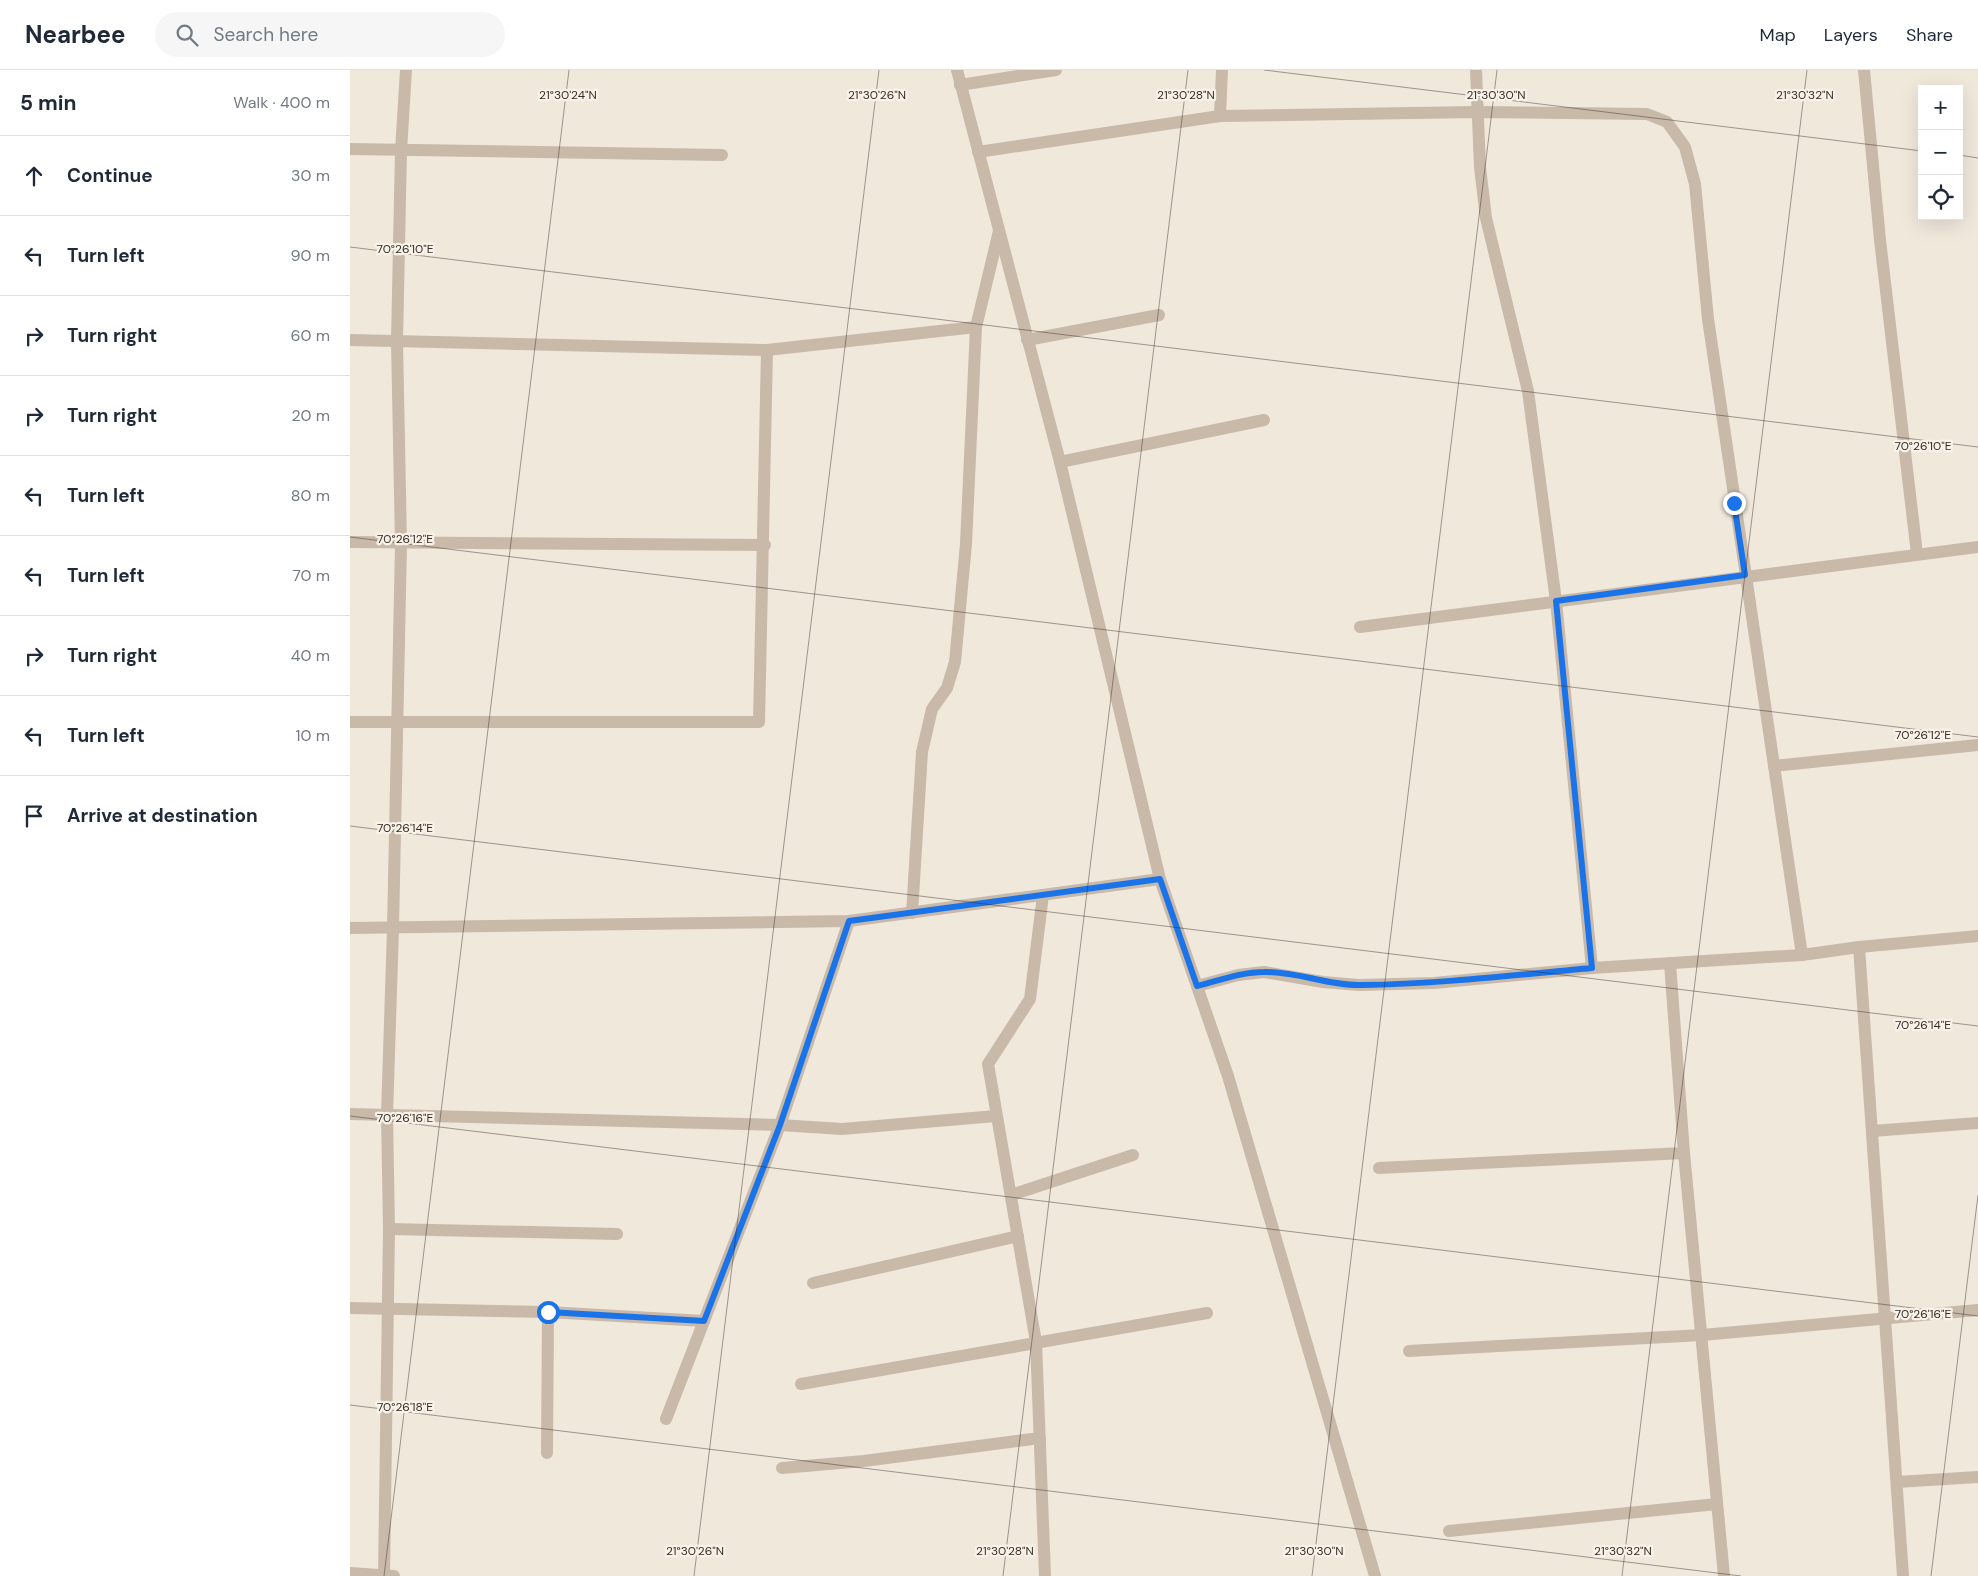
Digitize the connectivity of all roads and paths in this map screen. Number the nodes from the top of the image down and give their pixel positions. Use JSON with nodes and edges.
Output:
{"nodes":[{"id":1,"x":406,"y":70,"type":"edge"},
{"id":2,"x":957,"y":70,"type":"edge"},
{"id":3,"x":1056,"y":70,"type":"edge"},
{"id":4,"x":1222,"y":70,"type":"edge"},
{"id":5,"x":1476,"y":70,"type":"edge"},
{"id":6,"x":1864,"y":70,"type":"edge"},
{"id":7,"x":960,"y":85,"type":"junction"},
{"id":8,"x":1476,"y":112,"type":"junction"},
{"id":9,"x":1220,"y":116,"type":"junction"},
{"id":10,"x":350,"y":149,"type":"edge"},
{"id":11,"x":401,"y":151,"type":"junction"},
{"id":12,"x":978,"y":152,"type":"junction"},
{"id":13,"x":722,"y":155,"type":"dead end"},
{"id":14,"x":999,"y":229,"type":"junction"},
{"id":15,"x":1159,"y":315,"type":"dead end"},
{"id":16,"x":976,"y":327,"type":"junction"},
{"id":17,"x":350,"y":340,"type":"edge"},
{"id":18,"x":1027,"y":340,"type":"junction"},
{"id":19,"x":397,"y":341,"type":"junction"},
{"id":20,"x":767,"y":350,"type":"junction"},
{"id":21,"x":1264,"y":420,"type":"dead end"},
{"id":22,"x":1060,"y":462,"type":"junction"},
{"id":23,"x":350,"y":542,"type":"edge"},
{"id":24,"x":400,"y":544,"type":"junction"},
{"id":25,"x":765,"y":544,"type":"junction"},
{"id":26,"x":1978,"y":547,"type":"edge"},
{"id":27,"x":1917,"y":554,"type":"junction"},
{"id":28,"x":1745,"y":575,"type":"junction"},
{"id":29,"x":1556,"y":601,"type":"junction"},
{"id":30,"x":1360,"y":626,"type":"dead end"},
{"id":31,"x":350,"y":722,"type":"edge"},
{"id":32,"x":396,"y":722,"type":"junction"},
{"id":33,"x":1978,"y":746,"type":"edge"},
{"id":34,"x":1774,"y":766,"type":"junction"},
{"id":35,"x":1160,"y":879,"type":"junction"},
{"id":36,"x":1043,"y":895,"type":"junction"},
{"id":37,"x":912,"y":913,"type":"junction"},
{"id":38,"x":849,"y":921,"type":"junction"},
{"id":39,"x":350,"y":928,"type":"edge"},
{"id":40,"x":393,"y":929,"type":"junction"},
{"id":41,"x":1978,"y":936,"type":"edge"},
{"id":42,"x":1859,"y":947,"type":"junction"},
{"id":43,"x":1802,"y":955,"type":"junction"},
{"id":44,"x":1670,"y":963,"type":"junction"},
{"id":45,"x":1592,"y":968,"type":"junction"},
{"id":46,"x":1197,"y":986,"type":"junction"},
{"id":47,"x":350,"y":1114,"type":"edge"},
{"id":48,"x":387,"y":1115,"type":"junction"},
{"id":49,"x":996,"y":1116,"type":"junction"},
{"id":50,"x":1978,"y":1123,"type":"edge"},
{"id":51,"x":780,"y":1125,"type":"junction"},
{"id":52,"x":1872,"y":1131,"type":"junction"},
{"id":53,"x":1684,"y":1153,"type":"junction"},
{"id":54,"x":1133,"y":1155,"type":"dead end"},
{"id":55,"x":1379,"y":1168,"type":"dead end"},
{"id":56,"x":1011,"y":1195,"type":"junction"},
{"id":57,"x":389,"y":1230,"type":"junction"},
{"id":58,"x":617,"y":1234,"type":"dead end"},
{"id":59,"x":1018,"y":1236,"type":"junction"},
{"id":60,"x":813,"y":1283,"type":"dead end"},
{"id":61,"x":350,"y":1308,"type":"edge"},
{"id":62,"x":388,"y":1309,"type":"junction"},
{"id":63,"x":1978,"y":1310,"type":"edge"},
{"id":64,"x":548,"y":1312,"type":"junction"},
{"id":65,"x":1207,"y":1313,"type":"dead end"},
{"id":66,"x":1886,"y":1320,"type":"junction"},
{"id":67,"x":704,"y":1321,"type":"junction"},
{"id":68,"x":1702,"y":1335,"type":"junction"},
{"id":69,"x":1036,"y":1342,"type":"junction"},
{"id":70,"x":1410,"y":1351,"type":"dead end"},
{"id":71,"x":801,"y":1384,"type":"dead end"},
{"id":72,"x":666,"y":1419,"type":"dead end"},
{"id":73,"x":1040,"y":1438,"type":"junction"},
{"id":74,"x":547,"y":1453,"type":"dead end"},
{"id":75,"x":782,"y":1468,"type":"dead end"},
{"id":76,"x":1978,"y":1477,"type":"edge"},
{"id":77,"x":1897,"y":1482,"type":"junction"},
{"id":78,"x":1717,"y":1504,"type":"junction"},
{"id":79,"x":1449,"y":1531,"type":"dead end"},
{"id":80,"x":350,"y":1573,"type":"edge"},
{"id":81,"x":384,"y":1576,"type":"edge"},
{"id":82,"x":394,"y":1576,"type":"edge"},
{"id":83,"x":1044,"y":1576,"type":"edge"},
{"id":84,"x":1375,"y":1576,"type":"edge"},
{"id":85,"x":1724,"y":1576,"type":"edge"},
{"id":86,"x":1903,"y":1576,"type":"edge"}],
"edges":[{"from":1,"to":11,"type":"street"},
{"from":2,"to":7,"type":"street"},
{"from":3,"to":7,"type":"street"},
{"from":4,"to":9,"type":"street"},
{"from":5,"to":8,"type":"street"},
{"from":6,"to":27,"type":"street"},
{"from":7,"to":12,"type":"street"},
{"from":8,"to":9,"type":"street"},
{"from":8,"to":28,"type":"street"},
{"from":8,"to":29,"type":"street"},
{"from":9,"to":12,"type":"street"},
{"from":10,"to":11,"type":"street"},
{"from":11,"to":13,"type":"street"},
{"from":11,"to":19,"type":"street"},
{"from":12,"to":14,"type":"street"},
{"from":14,"to":16,"type":"street"},
{"from":14,"to":18,"type":"street"},
{"from":15,"to":18,"type":"street"},
{"from":16,"to":20,"type":"street"},
{"from":16,"to":37,"type":"street"},
{"from":17,"to":19,"type":"street"},
{"from":18,"to":22,"type":"street"},
{"from":19,"to":20,"type":"street"},
{"from":19,"to":24,"type":"street"},
{"from":20,"to":25,"type":"street"},
{"from":21,"to":22,"type":"street"},
{"from":22,"to":35,"type":"street"},
{"from":23,"to":24,"type":"street"},
{"from":24,"to":25,"type":"street"},
{"from":24,"to":32,"type":"street"},
{"from":25,"to":32,"type":"street"},
{"from":26,"to":27,"type":"street"},
{"from":27,"to":28,"type":"street"},
{"from":28,"to":29,"type":"street"},
{"from":28,"to":34,"type":"street"},
{"from":29,"to":30,"type":"street"},
{"from":29,"to":45,"type":"street"},
{"from":31,"to":32,"type":"street"},
{"from":32,"to":40,"type":"street"},
{"from":33,"to":34,"type":"street"},
{"from":34,"to":43,"type":"street"},
{"from":35,"to":36,"type":"street"},
{"from":35,"to":46,"type":"street"},
{"from":36,"to":37,"type":"street"},
{"from":36,"to":49,"type":"street"},
{"from":37,"to":38,"type":"street"},
{"from":38,"to":40,"type":"street"},
{"from":38,"to":51,"type":"street"},
{"from":39,"to":40,"type":"street"},
{"from":40,"to":48,"type":"street"},
{"from":41,"to":42,"type":"street"},
{"from":42,"to":43,"type":"street"},
{"from":42,"to":52,"type":"street"},
{"from":43,"to":44,"type":"street"},
{"from":44,"to":45,"type":"street"},
{"from":44,"to":53,"type":"street"},
{"from":45,"to":46,"type":"street"},
{"from":46,"to":84,"type":"street"},
{"from":47,"to":48,"type":"street"},
{"from":48,"to":51,"type":"street"},
{"from":48,"to":57,"type":"street"},
{"from":49,"to":51,"type":"street"},
{"from":49,"to":56,"type":"street"},
{"from":50,"to":52,"type":"street"},
{"from":51,"to":67,"type":"street"},
{"from":52,"to":66,"type":"street"},
{"from":53,"to":55,"type":"street"},
{"from":53,"to":68,"type":"street"},
{"from":54,"to":56,"type":"street"},
{"from":56,"to":59,"type":"street"},
{"from":57,"to":58,"type":"street"},
{"from":57,"to":62,"type":"street"},
{"from":59,"to":60,"type":"street"},
{"from":59,"to":69,"type":"street"},
{"from":61,"to":62,"type":"street"},
{"from":62,"to":64,"type":"street"},
{"from":62,"to":81,"type":"street"},
{"from":63,"to":66,"type":"street"},
{"from":64,"to":67,"type":"street"},
{"from":64,"to":74,"type":"street"},
{"from":65,"to":69,"type":"street"},
{"from":66,"to":68,"type":"street"},
{"from":66,"to":77,"type":"street"},
{"from":67,"to":72,"type":"street"},
{"from":68,"to":70,"type":"street"},
{"from":68,"to":78,"type":"street"},
{"from":69,"to":71,"type":"street"},
{"from":69,"to":73,"type":"street"},
{"from":73,"to":75,"type":"street"},
{"from":73,"to":83,"type":"street"},
{"from":76,"to":77,"type":"street"},
{"from":77,"to":86,"type":"street"},
{"from":78,"to":79,"type":"street"},
{"from":78,"to":85,"type":"street"},
{"from":80,"to":81,"type":"street"},
{"from":81,"to":82,"type":"street"}]}
